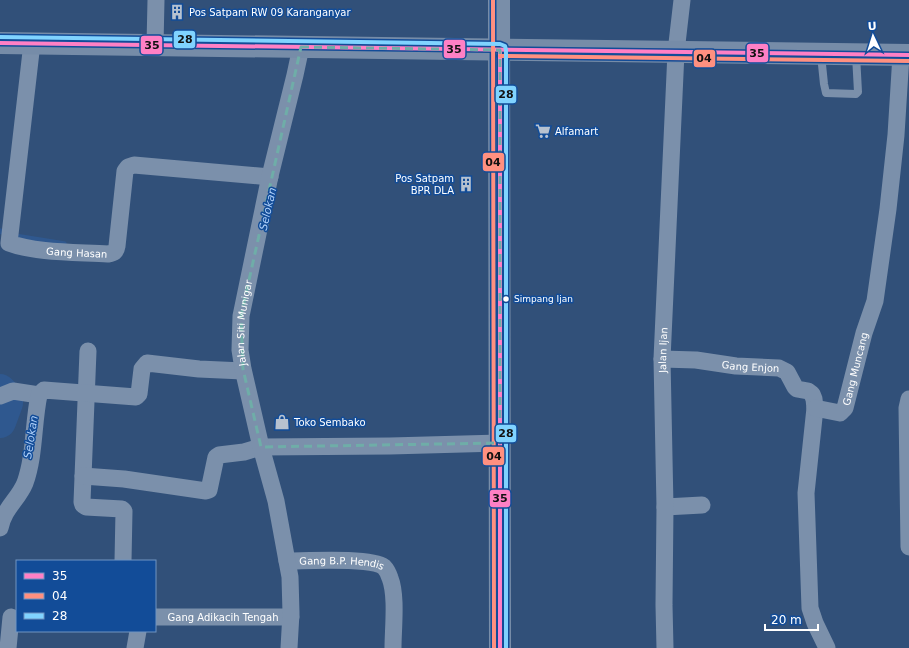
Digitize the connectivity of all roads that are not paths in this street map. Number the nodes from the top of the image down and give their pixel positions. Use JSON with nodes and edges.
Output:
{"nodes":[{"id":1,"x":156,"y":0,"type":"edge"},
{"id":2,"x":499,"y":0,"type":"edge"},
{"id":3,"x":682,"y":0,"type":"edge"},
{"id":4,"x":0,"y":43,"type":"edge"},
{"id":5,"x":32,"y":43,"type":"junction"},
{"id":6,"x":155,"y":45,"type":"junction"},
{"id":7,"x":301,"y":47,"type":"junction"},
{"id":8,"x":500,"y":50,"type":"junction"},
{"id":9,"x":676,"y":52,"type":"junction"},
{"id":10,"x":821,"y":54,"type":"junction"},
{"id":11,"x":856,"y":54,"type":"junction"},
{"id":12,"x":905,"y":55,"type":"edge"},
{"id":13,"x":902,"y":137,"type":"edge"},
{"id":14,"x":270,"y":176,"type":"junction"},
{"id":15,"x":7,"y":238,"type":"edge"},
{"id":16,"x":88,"y":351,"type":"dead end"},
{"id":17,"x":662,"y":359,"type":"junction"},
{"id":18,"x":243,"y":368,"type":"junction"},
{"id":19,"x":41,"y":393,"type":"junction"},
{"id":20,"x":87,"y":393,"type":"junction"},
{"id":21,"x":3,"y":395,"type":"edge"},
{"id":22,"x":909,"y":399,"type":"edge"},
{"id":23,"x":815,"y":408,"type":"junction"},
{"id":24,"x":500,"y":443,"type":"junction"},
{"id":25,"x":261,"y":447,"type":"junction"},
{"id":26,"x":83,"y":476,"type":"junction"},
{"id":27,"x":702,"y":505,"type":"dead end"},
{"id":28,"x":665,"y":507,"type":"junction"},
{"id":29,"x":0,"y":528,"type":"edge"},
{"id":30,"x":909,"y":547,"type":"edge"},
{"id":31,"x":123,"y":560,"type":"edge"},
{"id":32,"x":287,"y":561,"type":"junction"},
{"id":33,"x":9,"y":617,"type":"edge"},
{"id":34,"x":156,"y":617,"type":"edge"},
{"id":35,"x":291,"y":617,"type":"junction"},
{"id":36,"x":138,"y":632,"type":"edge"},
{"id":37,"x":8,"y":648,"type":"edge"},
{"id":38,"x":135,"y":648,"type":"edge"},
{"id":39,"x":289,"y":648,"type":"edge"},
{"id":40,"x":393,"y":648,"type":"edge"},
{"id":41,"x":500,"y":648,"type":"edge"},
{"id":42,"x":665,"y":648,"type":"edge"},
{"id":43,"x":827,"y":648,"type":"edge"}],
"edges":[{"from":1,"to":6,"type":"street"},
{"from":2,"to":8,"type":"main road"},
{"from":3,"to":9,"type":"street","name":"Jalan Ijan"},
{"from":4,"to":5,"type":"main road"},
{"from":5,"to":6,"type":"main road"},
{"from":5,"to":15,"type":"street","name":"Gang Hasan"},
{"from":6,"to":7,"type":"main road"},
{"from":7,"to":8,"type":"main road"},
{"from":7,"to":14,"type":"street","name":"Jalan Siti Munigar"},
{"from":8,"to":9,"type":"main road"},
{"from":8,"to":24,"type":"main road"},
{"from":9,"to":10,"type":"main road"},
{"from":9,"to":17,"type":"street","name":"Jalan Ijan"},
{"from":10,"to":11,"type":"main road"},
{"from":10,"to":11,"type":"lane"},
{"from":11,"to":12,"type":"main road"},
{"from":12,"to":13,"type":"street","name":"Gang Muncang"},
{"from":13,"to":23,"type":"street","name":"Gang Muncang"},
{"from":14,"to":15,"type":"street","name":"Gang Hasan"},
{"from":14,"to":18,"type":"street","name":"Jalan Siti Munigar"},
{"from":16,"to":20,"type":"street"},
{"from":17,"to":23,"type":"street","name":"Gang Enjon"},
{"from":17,"to":28,"type":"street","name":"Jalan Ijan"},
{"from":18,"to":20,"type":"street"},
{"from":18,"to":25,"type":"street","name":"Jalan Siti Munigar"},
{"from":19,"to":20,"type":"street"},
{"from":19,"to":21,"type":"street"},
{"from":19,"to":29,"type":"street"},
{"from":20,"to":26,"type":"street"},
{"from":22,"to":30,"type":"street"},
{"from":23,"to":43,"type":"street"},
{"from":24,"to":25,"type":"street"},
{"from":24,"to":41,"type":"main road"},
{"from":25,"to":26,"type":"street"},
{"from":25,"to":32,"type":"street","name":"Jalan Siti Munigar"},
{"from":26,"to":31,"type":"street"},
{"from":27,"to":28,"type":"street"},
{"from":28,"to":42,"type":"street","name":"Jalan Ijan"},
{"from":32,"to":35,"type":"street","name":"Jalan Siti Munigar"},
{"from":32,"to":40,"type":"street","name":"Gang B.P. Hendis"},
{"from":33,"to":37,"type":"street"},
{"from":34,"to":35,"type":"street","name":"Gang Adikacih Tengah"},
{"from":35,"to":39,"type":"street","name":"Jalan Siti Munigar"},
{"from":36,"to":38,"type":"street"}]}
